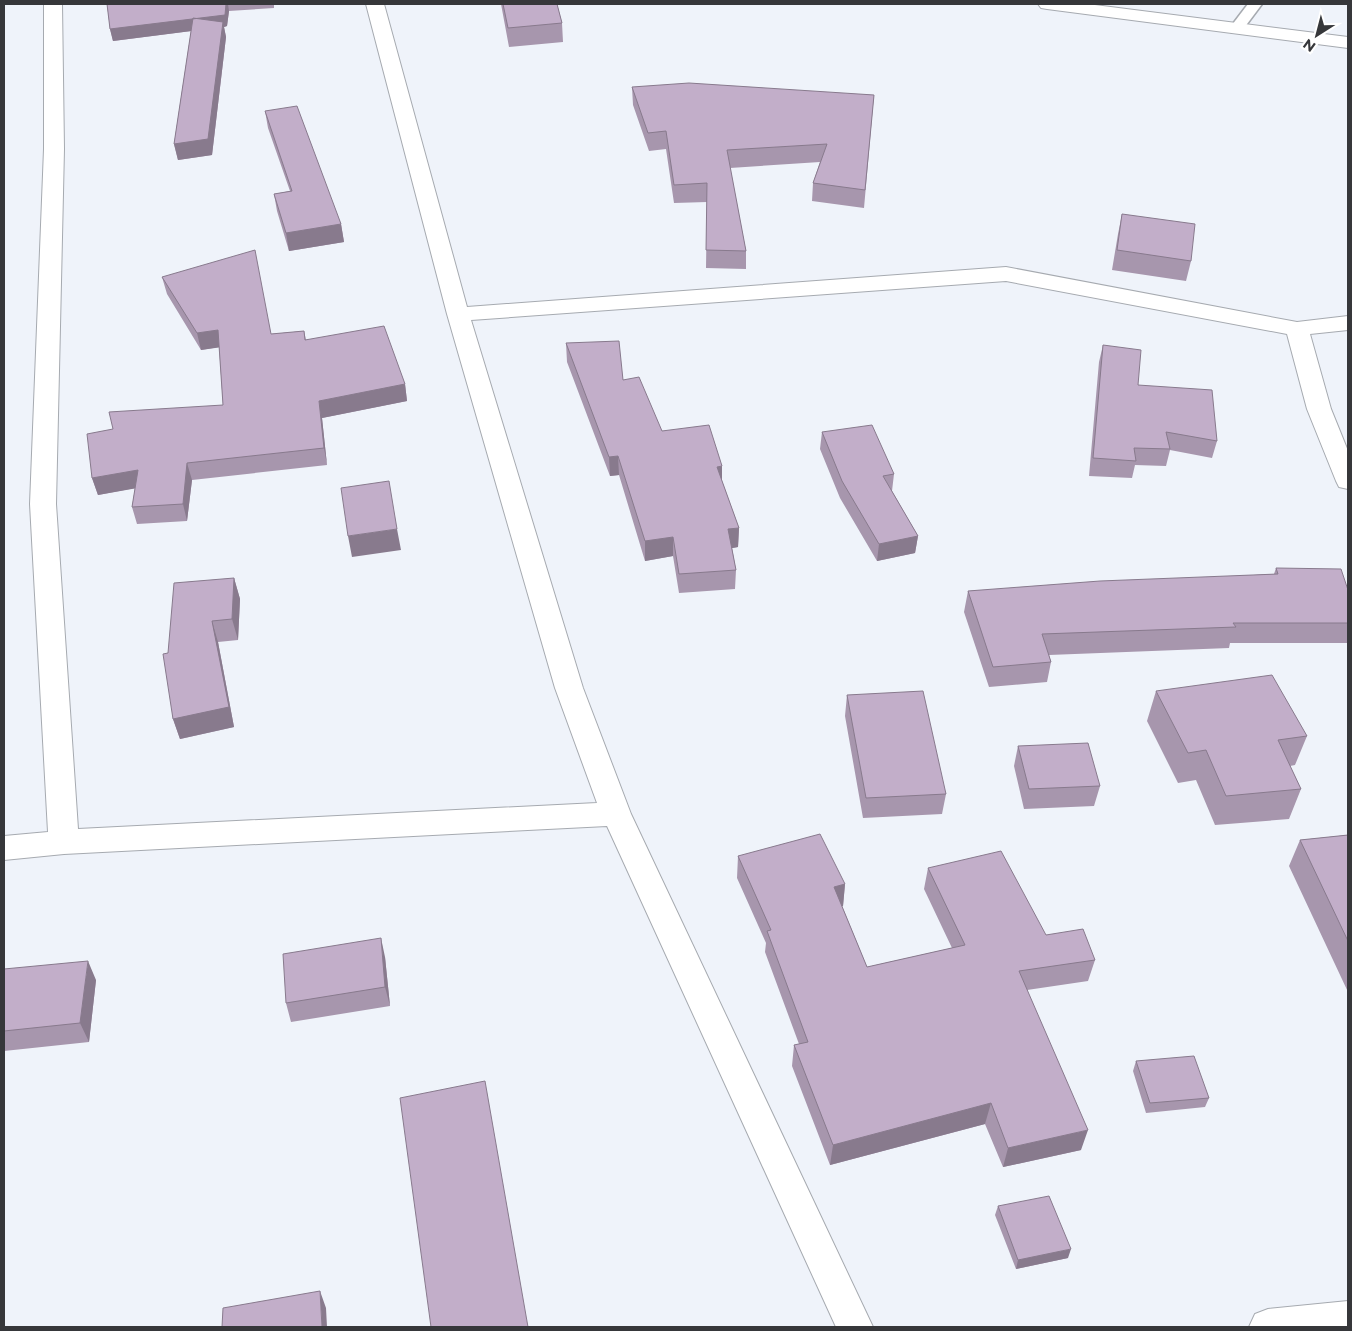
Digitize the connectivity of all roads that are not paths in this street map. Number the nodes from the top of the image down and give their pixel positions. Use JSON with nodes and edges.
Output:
{"nodes":[{"id":1,"x":53,"y":4,"type":"edge"},
{"id":2,"x":375,"y":4,"type":"edge"},
{"id":3,"x":1047,"y":4,"type":"edge"},
{"id":4,"x":1255,"y":4,"type":"edge"},
{"id":5,"x":1236,"y":29,"type":"junction"},
{"id":6,"x":1348,"y":43,"type":"edge"},
{"id":7,"x":458,"y":314,"type":"junction"},
{"id":8,"x":1348,"y":323,"type":"edge"},
{"id":9,"x":1297,"y":329,"type":"junction"},
{"id":10,"x":1348,"y":481,"type":"edge"},
{"id":11,"x":616,"y":814,"type":"junction"},
{"id":12,"x":64,"y":842,"type":"junction"},
{"id":13,"x":4,"y":848,"type":"edge"},
{"id":14,"x":1348,"y":1319,"type":"edge"},
{"id":15,"x":855,"y":1327,"type":"edge"},
{"id":16,"x":1268,"y":1327,"type":"edge"}],
"edges":[{"from":1,"to":12,"type":"street"},
{"from":2,"to":7,"type":"street"},
{"from":3,"to":5,"type":"street"},
{"from":4,"to":5,"type":"lane"},
{"from":5,"to":6,"type":"street"},
{"from":7,"to":9,"type":"street"},
{"from":7,"to":11,"type":"street"},
{"from":8,"to":9,"type":"street"},
{"from":9,"to":10,"type":"street"},
{"from":11,"to":12,"type":"street"},
{"from":11,"to":15,"type":"street"},
{"from":12,"to":13,"type":"street"},
{"from":14,"to":16,"type":"street"}]}
